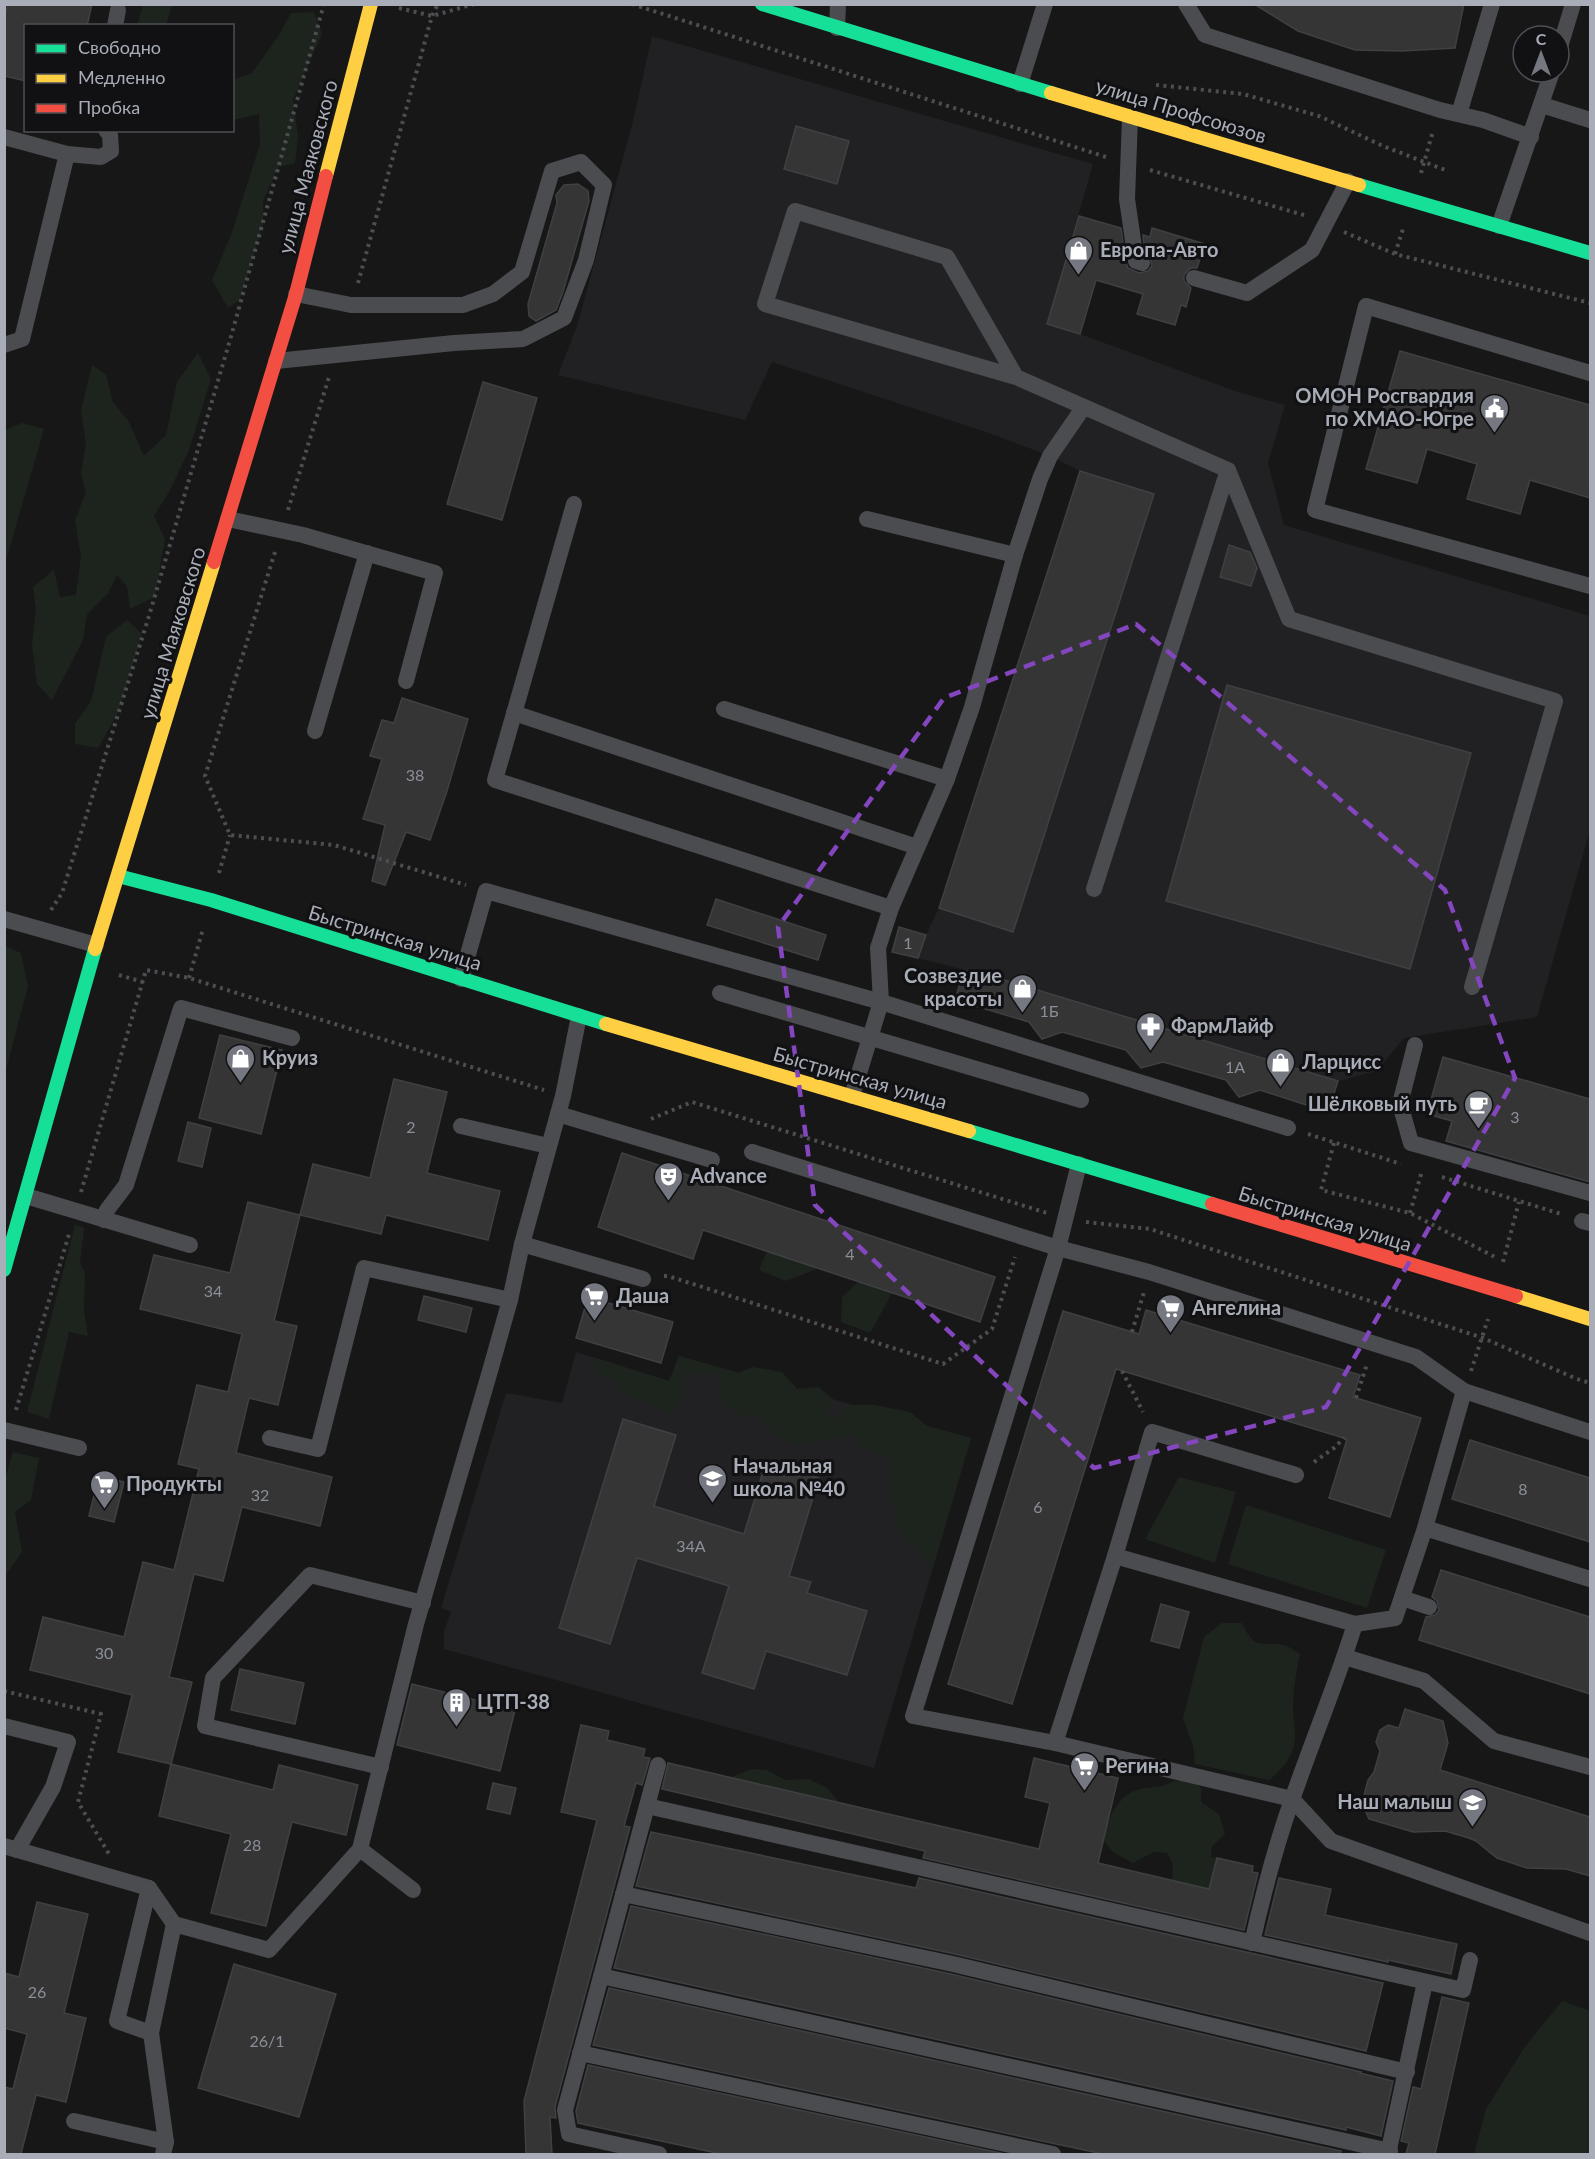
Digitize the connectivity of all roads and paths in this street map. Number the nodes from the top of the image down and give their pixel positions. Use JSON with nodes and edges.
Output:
{"nodes":[{"id":1,"x":324,"y":4,"type":"edge"},
{"id":2,"x":371,"y":4,"type":"edge"},
{"id":3,"x":474,"y":4,"type":"edge"},
{"id":4,"x":762,"y":4,"type":"edge"},
{"id":5,"x":838,"y":4,"type":"edge"},
{"id":6,"x":1045,"y":4,"type":"edge"},
{"id":7,"x":1492,"y":4,"type":"edge"},
{"id":8,"x":1573,"y":4,"type":"edge"},
{"id":9,"x":1188,"y":6,"type":"edge"},
{"id":10,"x":398,"y":7,"type":"dead end"},
{"id":11,"x":1567,"y":24,"type":"edge"},
{"id":12,"x":837,"y":28,"type":"junction"},
{"id":13,"x":1020,"y":84,"type":"junction"},
{"id":14,"x":1548,"y":84,"type":"edge"},
{"id":15,"x":1156,"y":85,"type":"dead end"},
{"id":16,"x":1542,"y":105,"type":"junction"},
{"id":17,"x":1459,"y":114,"type":"junction"},
{"id":18,"x":1130,"y":117,"type":"junction"},
{"id":19,"x":1590,"y":120,"type":"edge"},
{"id":20,"x":108,"y":132,"type":"edge"},
{"id":21,"x":4,"y":137,"type":"edge"},
{"id":22,"x":1531,"y":137,"type":"junction"},
{"id":23,"x":67,"y":154,"type":"junction"},
{"id":24,"x":1445,"y":170,"type":"dead end"},
{"id":25,"x":1348,"y":181,"type":"junction"},
{"id":26,"x":1499,"y":226,"type":"junction"},
{"id":27,"x":1590,"y":253,"type":"edge"},
{"id":28,"x":1142,"y":263,"type":"dead end"},
{"id":29,"x":1194,"y":278,"type":"dead end"},
{"id":30,"x":296,"y":294,"type":"junction"},
{"id":31,"x":4,"y":345,"type":"edge"},
{"id":32,"x":276,"y":361,"type":"junction"},
{"id":33,"x":1590,"y":373,"type":"edge"},
{"id":34,"x":1016,"y":377,"type":"junction"},
{"id":35,"x":1083,"y":408,"type":"junction"},
{"id":36,"x":1228,"y":470,"type":"junction"},
{"id":37,"x":574,"y":504,"type":"dead end"},
{"id":38,"x":228,"y":519,"type":"junction"},
{"id":39,"x":867,"y":519,"type":"dead end"},
{"id":40,"x":367,"y":553,"type":"junction"},
{"id":41,"x":1015,"y":555,"type":"junction"},
{"id":42,"x":1590,"y":586,"type":"edge"},
{"id":43,"x":406,"y":681,"type":"dead end"},
{"id":44,"x":724,"y":709,"type":"dead end"},
{"id":45,"x":514,"y":713,"type":"junction"},
{"id":46,"x":315,"y":730,"type":"dead end"},
{"id":47,"x":947,"y":779,"type":"junction"},
{"id":48,"x":917,"y":847,"type":"junction"},
{"id":49,"x":118,"y":876,"type":"junction"},
{"id":50,"x":1094,"y":889,"type":"dead end"},
{"id":51,"x":891,"y":908,"type":"junction"},
{"id":52,"x":46,"y":918,"type":"dead end"},
{"id":53,"x":4,"y":919,"type":"edge"},
{"id":54,"x":96,"y":945,"type":"junction"},
{"id":55,"x":461,"y":979,"type":"junction"},
{"id":56,"x":1472,"y":987,"type":"dead end"},
{"id":57,"x":720,"y":993,"type":"dead end"},
{"id":58,"x":881,"y":1002,"type":"junction"},
{"id":59,"x":579,"y":1016,"type":"junction"},
{"id":60,"x":292,"y":1038,"type":"dead end"},
{"id":61,"x":870,"y":1038,"type":"junction"},
{"id":62,"x":1414,"y":1045,"type":"dead end"},
{"id":63,"x":563,"y":1096,"type":"junction"},
{"id":64,"x":852,"y":1096,"type":"junction"},
{"id":65,"x":1081,"y":1100,"type":"dead end"},
{"id":66,"x":558,"y":1114,"type":"junction"},
{"id":67,"x":658,"y":1124,"type":"dead end"},
{"id":68,"x":461,"y":1126,"type":"dead end"},
{"id":69,"x":1288,"y":1128,"type":"dead end"},
{"id":70,"x":1334,"y":1143,"type":"dead end"},
{"id":71,"x":548,"y":1146,"type":"junction"},
{"id":72,"x":752,"y":1152,"type":"dead end"},
{"id":73,"x":712,"y":1160,"type":"dead end"},
{"id":74,"x":1079,"y":1164,"type":"junction"},
{"id":75,"x":1422,"y":1171,"type":"dead end"},
{"id":76,"x":1590,"y":1193,"type":"edge"},
{"id":77,"x":26,"y":1196,"type":"junction"},
{"id":78,"x":1029,"y":1208,"type":"junction"},
{"id":79,"x":76,"y":1212,"type":"junction"},
{"id":80,"x":1410,"y":1213,"type":"junction"},
{"id":81,"x":1064,"y":1219,"type":"junction"},
{"id":82,"x":104,"y":1220,"type":"junction"},
{"id":83,"x":1021,"y":1237,"type":"junction"},
{"id":84,"x":522,"y":1244,"type":"junction"},
{"id":85,"x":190,"y":1245,"type":"dead end"},
{"id":86,"x":1058,"y":1248,"type":"junction"},
{"id":87,"x":1504,"y":1261,"type":"dead end"},
{"id":88,"x":4,"y":1270,"type":"edge"},
{"id":89,"x":1149,"y":1272,"type":"junction"},
{"id":90,"x":643,"y":1279,"type":"joint"},
{"id":91,"x":510,"y":1299,"type":"junction"},
{"id":92,"x":1590,"y":1320,"type":"edge"},
{"id":93,"x":1132,"y":1332,"type":"dead end"},
{"id":94,"x":1373,"y":1344,"type":"junction"},
{"id":95,"x":1122,"y":1371,"type":"dead end"},
{"id":96,"x":1590,"y":1383,"type":"edge"},
{"id":97,"x":1464,"y":1391,"type":"junction"},
{"id":98,"x":1356,"y":1398,"type":"dead end"},
{"id":99,"x":7,"y":1431,"type":"edge"},
{"id":100,"x":1152,"y":1432,"type":"junction"},
{"id":101,"x":1590,"y":1432,"type":"edge"},
{"id":102,"x":270,"y":1438,"type":"dead end"},
{"id":103,"x":1344,"y":1438,"type":"dead end"},
{"id":104,"x":79,"y":1448,"type":"dead end"},
{"id":105,"x":1296,"y":1475,"type":"joint"},
{"id":106,"x":1425,"y":1528,"type":"junction"},
{"id":107,"x":1115,"y":1556,"type":"junction"},
{"id":108,"x":1590,"y":1579,"type":"edge"},
{"id":109,"x":1402,"y":1598,"type":"junction"},
{"id":110,"x":423,"y":1603,"type":"junction"},
{"id":111,"x":1429,"y":1607,"type":"dead end"},
{"id":112,"x":1354,"y":1624,"type":"junction"},
{"id":113,"x":1345,"y":1657,"type":"junction"},
{"id":114,"x":4,"y":1726,"type":"edge"},
{"id":115,"x":1055,"y":1743,"type":"junction"},
{"id":116,"x":658,"y":1765,"type":"dead end"},
{"id":117,"x":381,"y":1767,"type":"junction"},
{"id":118,"x":1590,"y":1767,"type":"edge"},
{"id":119,"x":1292,"y":1799,"type":"junction"},
{"id":120,"x":647,"y":1806,"type":"junction"},
{"id":121,"x":11,"y":1848,"type":"edge"},
{"id":122,"x":360,"y":1849,"type":"junction"},
{"id":123,"x":148,"y":1888,"type":"junction"},
{"id":124,"x":413,"y":1890,"type":"dead end"},
{"id":125,"x":623,"y":1894,"type":"junction"},
{"id":126,"x":174,"y":1924,"type":"junction"},
{"id":127,"x":1590,"y":1933,"type":"edge"},
{"id":128,"x":1252,"y":1943,"type":"junction"},
{"id":129,"x":1470,"y":1960,"type":"dead end"},
{"id":130,"x":601,"y":1976,"type":"junction"},
{"id":131,"x":1425,"y":1982,"type":"junction"},
{"id":132,"x":151,"y":2033,"type":"junction"},
{"id":133,"x":580,"y":2053,"type":"junction"},
{"id":134,"x":1407,"y":2072,"type":"junction"},
{"id":135,"x":74,"y":2121,"type":"dead end"},
{"id":136,"x":164,"y":2148,"type":"edge"},
{"id":137,"x":1389,"y":2153,"type":"edge"},
{"id":138,"x":659,"y":2154,"type":"edge"},
{"id":139,"x":1053,"y":2154,"type":"edge"}],
"edges":[{"from":1,"to":52,"type":"path"},
{"from":2,"to":30,"type":"main road","name":"улица Маяковского"},
{"from":3,"to":10,"type":"path"},
{"from":4,"to":12,"type":"main road","name":"улица Профсоюзов"},
{"from":5,"to":12,"type":"lane"},
{"from":6,"to":13,"type":"lane"},
{"from":7,"to":17,"type":"lane"},
{"from":8,"to":11,"type":"lane"},
{"from":9,"to":17,"type":"lane"},
{"from":12,"to":13,"type":"main road","name":"улица Профсоюзов"},
{"from":13,"to":18,"type":"main road","name":"улица Профсоюзов"},
{"from":14,"to":16,"type":"lane"},
{"from":15,"to":24,"type":"path"},
{"from":16,"to":19,"type":"lane"},
{"from":16,"to":22,"type":"lane"},
{"from":17,"to":22,"type":"lane"},
{"from":18,"to":25,"type":"main road","name":"улица Профсоюзов"},
{"from":18,"to":28,"type":"lane"},
{"from":20,"to":23,"type":"lane"},
{"from":21,"to":23,"type":"lane"},
{"from":22,"to":26,"type":"lane"},
{"from":23,"to":31,"type":"lane"},
{"from":25,"to":26,"type":"main road","name":"улица Профсоюзов"},
{"from":25,"to":29,"type":"lane"},
{"from":26,"to":27,"type":"main road","name":"улица Профсоюзов"},
{"from":30,"to":32,"type":"main road","name":"улица Маяковского"},
{"from":30,"to":32,"type":"lane"},
{"from":32,"to":38,"type":"main road","name":"улица Маяковского"},
{"from":33,"to":42,"type":"lane"},
{"from":34,"to":34,"type":"lane"},
{"from":34,"to":35,"type":"lane"},
{"from":35,"to":36,"type":"lane"},
{"from":35,"to":41,"type":"lane"},
{"from":36,"to":50,"type":"lane"},
{"from":36,"to":56,"type":"lane"},
{"from":37,"to":45,"type":"lane"},
{"from":38,"to":40,"type":"lane"},
{"from":38,"to":49,"type":"main road","name":"улица Маяковского"},
{"from":39,"to":41,"type":"lane"},
{"from":40,"to":43,"type":"lane"},
{"from":40,"to":46,"type":"lane"},
{"from":41,"to":47,"type":"lane"},
{"from":44,"to":47,"type":"lane"},
{"from":45,"to":48,"type":"lane"},
{"from":45,"to":51,"type":"lane"},
{"from":47,"to":48,"type":"lane"},
{"from":48,"to":51,"type":"lane"},
{"from":49,"to":54,"type":"main road","name":"улица Маяковского"},
{"from":49,"to":55,"type":"main road","name":"Быстринская улица"},
{"from":51,"to":58,"type":"lane"},
{"from":53,"to":54,"type":"lane"},
{"from":54,"to":77,"type":"main road","name":"улица Маяковского"},
{"from":55,"to":58,"type":"lane"},
{"from":55,"to":59,"type":"main road","name":"Быстринская улица"},
{"from":57,"to":61,"type":"lane"},
{"from":58,"to":61,"type":"lane"},
{"from":58,"to":69,"type":"lane"},
{"from":59,"to":63,"type":"lane"},
{"from":59,"to":64,"type":"main road","name":"Быстринская улица"},
{"from":60,"to":82,"type":"lane"},
{"from":61,"to":64,"type":"lane"},
{"from":61,"to":65,"type":"lane"},
{"from":62,"to":76,"type":"lane"},
{"from":63,"to":66,"type":"lane"},
{"from":63,"to":79,"type":"path"},
{"from":64,"to":74,"type":"main road","name":"Быстринская улица"},
{"from":66,"to":71,"type":"lane"},
{"from":66,"to":73,"type":"lane"},
{"from":67,"to":78,"type":"path"},
{"from":68,"to":71,"type":"lane"},
{"from":70,"to":80,"type":"path"},
{"from":71,"to":84,"type":"lane"},
{"from":72,"to":83,"type":"lane"},
{"from":74,"to":81,"type":"lane"},
{"from":74,"to":92,"type":"main road","name":"Быстринская улица"},
{"from":75,"to":80,"type":"path"},
{"from":77,"to":79,"type":"lane"},
{"from":77,"to":88,"type":"main road","name":"улица Маяковского"},
{"from":78,"to":81,"type":"path"},
{"from":78,"to":83,"type":"path"},
{"from":79,"to":82,"type":"lane"},
{"from":79,"to":99,"type":"path"},
{"from":80,"to":87,"type":"path"},
{"from":81,"to":86,"type":"lane"},
{"from":81,"to":96,"type":"path"},
{"from":82,"to":85,"type":"lane"},
{"from":83,"to":86,"type":"lane"},
{"from":83,"to":90,"type":"path"},
{"from":84,"to":90,"type":"lane"},
{"from":84,"to":91,"type":"lane"},
{"from":86,"to":89,"type":"lane"},
{"from":86,"to":115,"type":"lane"},
{"from":89,"to":93,"type":"path"},
{"from":89,"to":94,"type":"lane"},
{"from":91,"to":102,"type":"lane"},
{"from":91,"to":110,"type":"lane"},
{"from":94,"to":97,"type":"lane"},
{"from":94,"to":98,"type":"path"},
{"from":95,"to":100,"type":"path"},
{"from":97,"to":101,"type":"lane"},
{"from":97,"to":106,"type":"lane"},
{"from":99,"to":104,"type":"lane"},
{"from":100,"to":105,"type":"lane"},
{"from":100,"to":107,"type":"lane"},
{"from":103,"to":105,"type":"path"},
{"from":106,"to":108,"type":"lane"},
{"from":106,"to":109,"type":"lane"},
{"from":107,"to":112,"type":"lane"},
{"from":107,"to":115,"type":"lane"},
{"from":109,"to":111,"type":"lane"},
{"from":109,"to":112,"type":"lane"},
{"from":110,"to":117,"type":"lane"},
{"from":110,"to":117,"type":"lane"},
{"from":112,"to":113,"type":"lane"},
{"from":113,"to":118,"type":"lane"},
{"from":113,"to":119,"type":"lane"},
{"from":114,"to":121,"type":"lane"},
{"from":115,"to":119,"type":"lane"},
{"from":116,"to":120,"type":"lane"},
{"from":117,"to":122,"type":"lane"},
{"from":119,"to":127,"type":"lane"},
{"from":119,"to":128,"type":"lane"},
{"from":120,"to":125,"type":"lane"},
{"from":120,"to":128,"type":"lane"},
{"from":121,"to":123,"type":"lane"},
{"from":122,"to":124,"type":"lane"},
{"from":122,"to":126,"type":"lane"},
{"from":123,"to":126,"type":"lane"},
{"from":123,"to":132,"type":"lane"},
{"from":125,"to":130,"type":"lane"},
{"from":125,"to":134,"type":"lane"},
{"from":126,"to":132,"type":"lane"},
{"from":128,"to":131,"type":"lane"},
{"from":129,"to":131,"type":"lane"},
{"from":130,"to":133,"type":"lane"},
{"from":130,"to":137,"type":"lane"},
{"from":131,"to":134,"type":"lane"},
{"from":132,"to":136,"type":"lane"},
{"from":133,"to":138,"type":"lane"},
{"from":133,"to":139,"type":"lane"},
{"from":134,"to":137,"type":"lane"},
{"from":135,"to":136,"type":"lane"}]}
